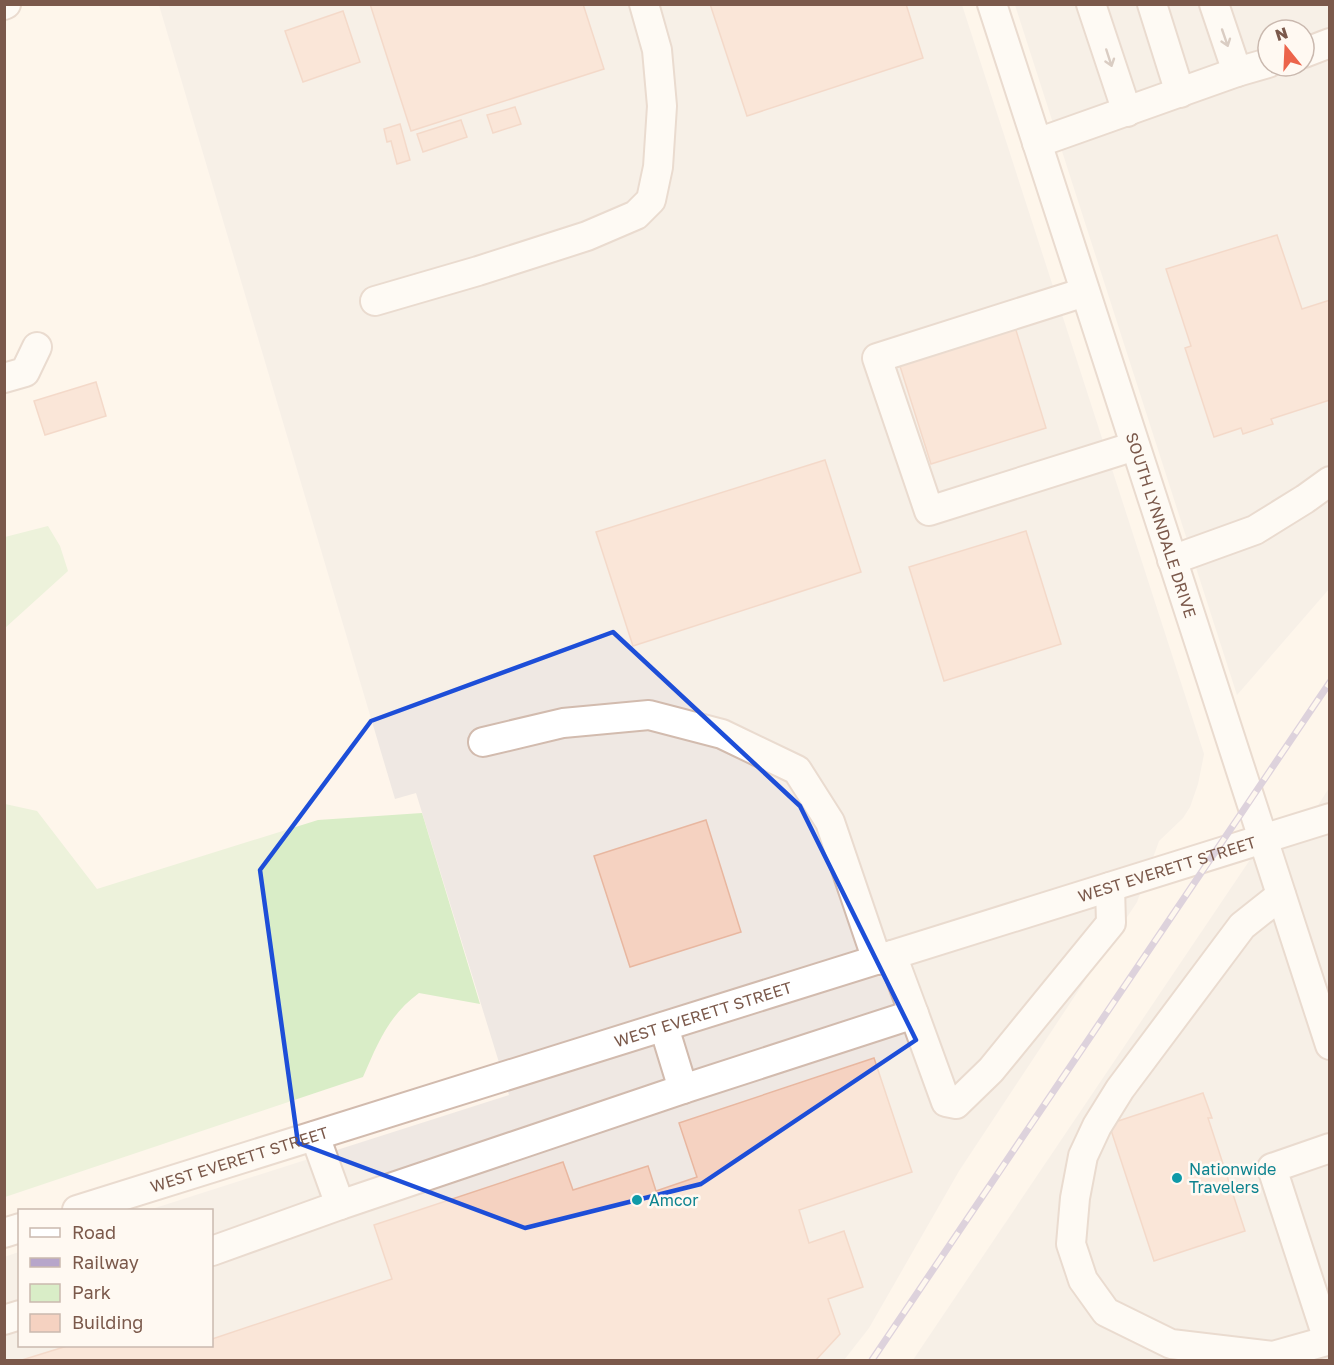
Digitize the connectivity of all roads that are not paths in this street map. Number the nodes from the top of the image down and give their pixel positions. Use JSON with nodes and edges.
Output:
{"nodes":[{"id":1,"x":644,"y":4,"type":"edge"},
{"id":2,"x":992,"y":4,"type":"edge"},
{"id":3,"x":1091,"y":4,"type":"edge"},
{"id":4,"x":1152,"y":4,"type":"edge"},
{"id":5,"x":1214,"y":4,"type":"edge"},
{"id":6,"x":1256,"y":66,"type":"edge"},
{"id":7,"x":1237,"y":72,"type":"junction"},
{"id":8,"x":1180,"y":93,"type":"junction"},
{"id":9,"x":1127,"y":112,"type":"junction"},
{"id":10,"x":1037,"y":143,"type":"junction"},
{"id":11,"x":1085,"y":292,"type":"junction"},
{"id":12,"x":375,"y":302,"type":"dead end"},
{"id":13,"x":37,"y":348,"type":"dead end"},
{"id":14,"x":4,"y":378,"type":"edge"},
{"id":15,"x":1135,"y":446,"type":"junction"},
{"id":16,"x":1329,"y":480,"type":"edge"},
{"id":17,"x":1172,"y":560,"type":"junction"},
{"id":18,"x":483,"y":742,"type":"dead end"},
{"id":19,"x":1329,"y":818,"type":"edge"},
{"id":20,"x":1264,"y":839,"type":"junction"},
{"id":21,"x":1110,"y":886,"type":"junction"},
{"id":22,"x":1281,"y":895,"type":"junction"},
{"id":23,"x":884,"y":957,"type":"junction"},
{"id":24,"x":914,"y":1014,"type":"junction"},
{"id":25,"x":664,"y":1026,"type":"junction"},
{"id":26,"x":1329,"y":1044,"type":"edge"},
{"id":27,"x":683,"y":1089,"type":"junction"},
{"id":28,"x":315,"y":1136,"type":"junction"},
{"id":29,"x":1329,"y":1148,"type":"edge"},
{"id":30,"x":340,"y":1205,"type":"junction"},
{"id":31,"x":80,"y":1209,"type":"edge"},
{"id":32,"x":213,"y":1251,"type":"edge"},
{"id":33,"x":1329,"y":1340,"type":"edge"}],
"edges":[{"from":1,"to":12,"type":"street"},
{"from":2,"to":10,"type":"street","name":"SOUTH LYNNDALE DRIVE"},
{"from":3,"to":9,"type":"street","one_way":true},
{"from":4,"to":8,"type":"street"},
{"from":5,"to":7,"type":"street","one_way":true},
{"from":6,"to":7,"type":"street"},
{"from":7,"to":8,"type":"street"},
{"from":8,"to":9,"type":"street"},
{"from":9,"to":10,"type":"street"},
{"from":10,"to":11,"type":"street","name":"SOUTH LYNNDALE DRIVE"},
{"from":11,"to":15,"type":"street","name":"SOUTH LYNNDALE DRIVE"},
{"from":11,"to":15,"type":"street"},
{"from":13,"to":14,"type":"street"},
{"from":15,"to":17,"type":"street","name":"SOUTH LYNNDALE DRIVE"},
{"from":16,"to":17,"type":"street"},
{"from":17,"to":20,"type":"street","name":"SOUTH LYNNDALE DRIVE"},
{"from":18,"to":23,"type":"street"},
{"from":19,"to":20,"type":"street","name":"WEST EVERETT STREET"},
{"from":20,"to":21,"type":"street","name":"WEST EVERETT STREET"},
{"from":20,"to":22,"type":"street","name":"SOUTH LYNNDALE DRIVE"},
{"from":21,"to":23,"type":"street","name":"WEST EVERETT STREET"},
{"from":21,"to":24,"type":"street"},
{"from":22,"to":26,"type":"street","name":"SOUTH LYNNDALE DRIVE"},
{"from":22,"to":33,"type":"street"},
{"from":23,"to":24,"type":"street"},
{"from":23,"to":25,"type":"street","name":"WEST EVERETT STREET"},
{"from":24,"to":27,"type":"street"},
{"from":25,"to":27,"type":"street"},
{"from":25,"to":28,"type":"street","name":"WEST EVERETT STREET"},
{"from":27,"to":30,"type":"street"},
{"from":28,"to":30,"type":"street"},
{"from":28,"to":31,"type":"street","name":"WEST EVERETT STREET"},
{"from":29,"to":33,"type":"street"},
{"from":30,"to":32,"type":"street"}]}
